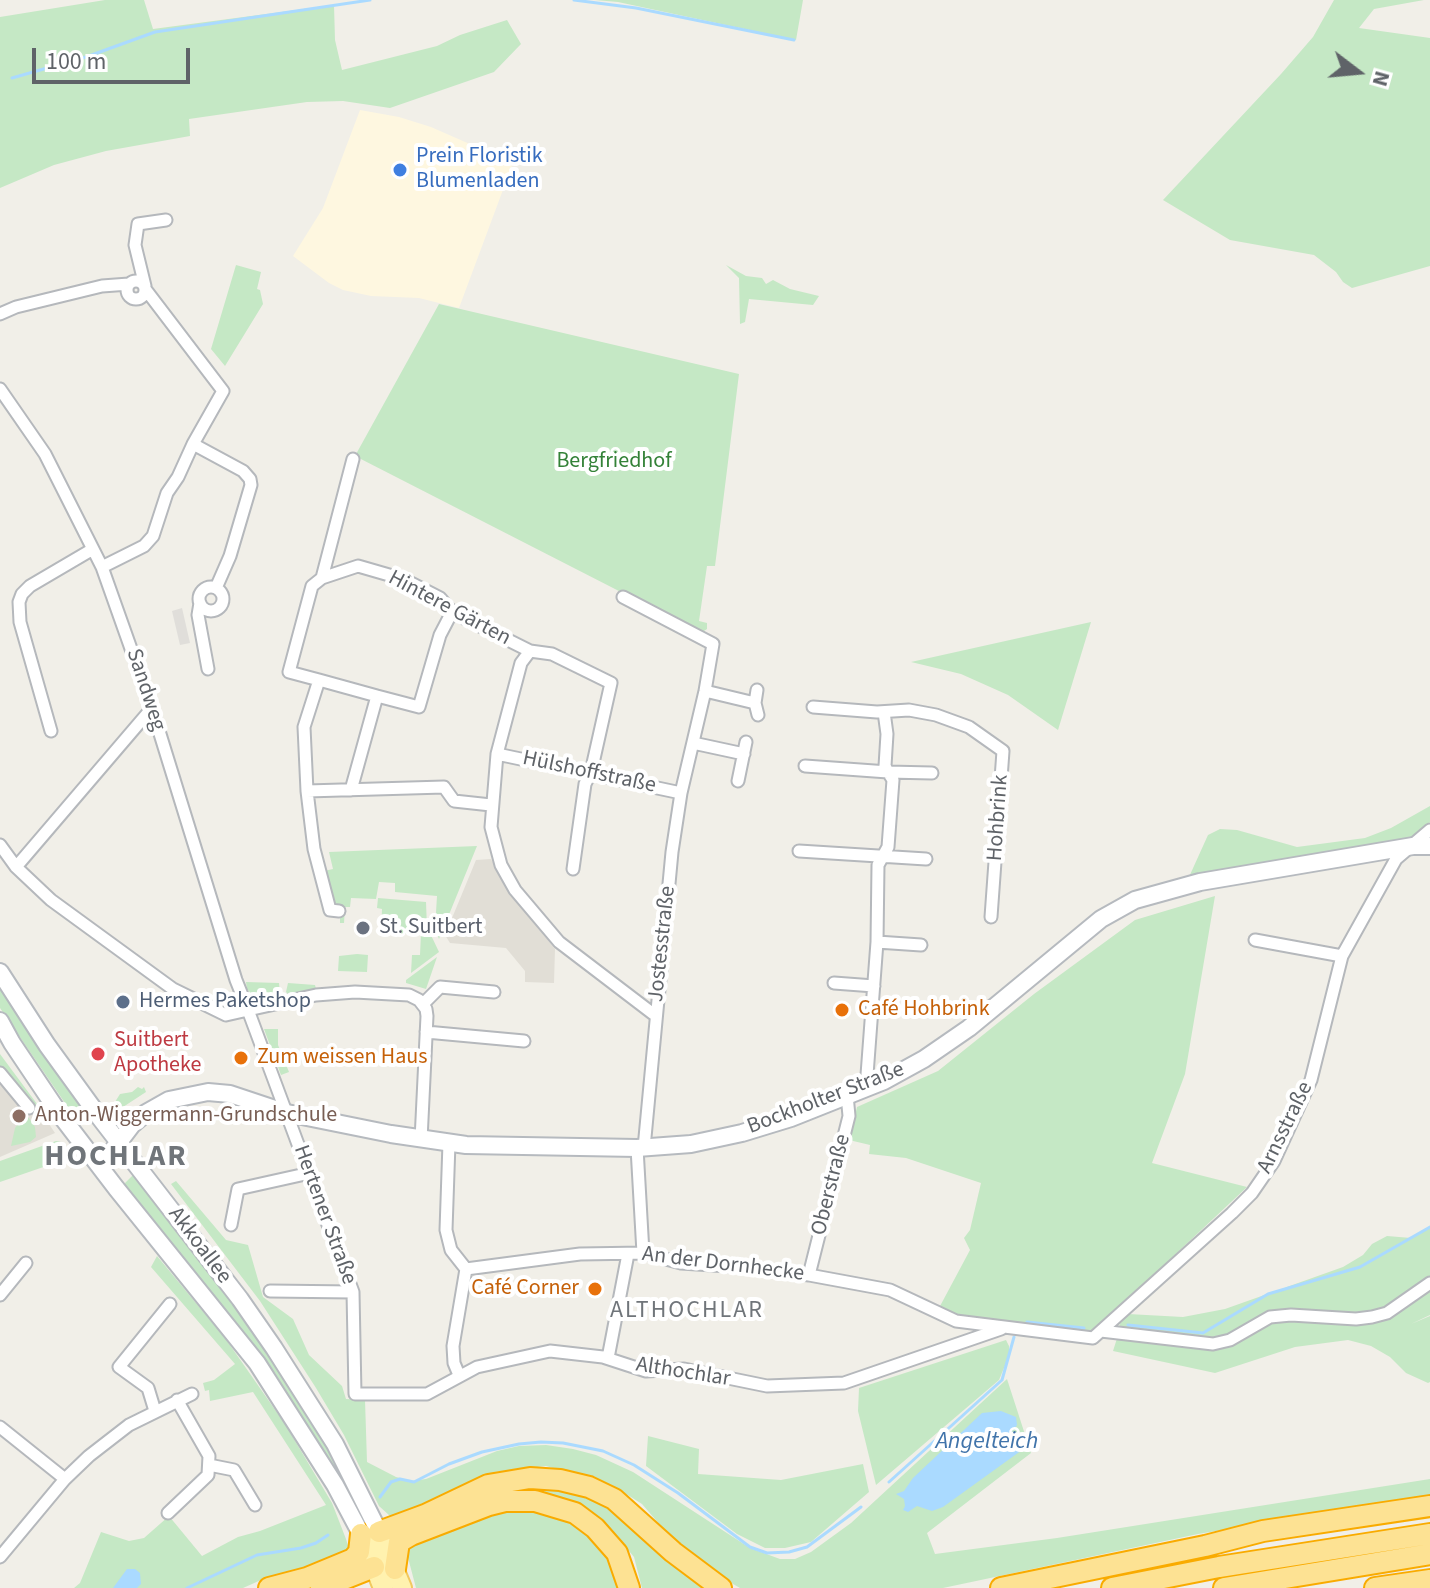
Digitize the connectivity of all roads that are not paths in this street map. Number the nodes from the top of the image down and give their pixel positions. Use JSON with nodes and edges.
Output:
{"nodes":[{"id":1,"x":166,"y":220,"type":"dead end"},
{"id":2,"x":145,"y":288,"type":"junction"},
{"id":3,"x":0,"y":314,"type":"edge"},
{"id":4,"x":0,"y":389,"type":"edge"},
{"id":5,"x":193,"y":444,"type":"junction"},
{"id":6,"x":353,"y":459,"type":"dead end"},
{"id":7,"x":93,"y":549,"type":"junction"},
{"id":8,"x":102,"y":567,"type":"junction"},
{"id":9,"x":322,"y":578,"type":"junction"},
{"id":10,"x":216,"y":588,"type":"junction"},
{"id":11,"x":623,"y":597,"type":"dead end"},
{"id":12,"x":200,"y":603,"type":"junction"},
{"id":13,"x":452,"y":612,"type":"junction"},
{"id":14,"x":530,"y":651,"type":"junction"},
{"id":15,"x":208,"y":669,"type":"dead end"},
{"id":16,"x":319,"y":680,"type":"junction"},
{"id":17,"x":757,"y":690,"type":"dead end"},
{"id":18,"x":705,"y":691,"type":"junction"},
{"id":19,"x":377,"y":696,"type":"junction"},
{"id":20,"x":813,"y":707,"type":"dead end"},
{"id":21,"x":152,"y":708,"type":"junction"},
{"id":22,"x":884,"y":712,"type":"junction"},
{"id":23,"x":51,"y":731,"type":"dead end"},
{"id":24,"x":693,"y":743,"type":"junction"},
{"id":25,"x":497,"y":754,"type":"junction"},
{"id":26,"x":805,"y":766,"type":"dead end"},
{"id":27,"x":591,"y":772,"type":"junction"},
{"id":28,"x":888,"y":772,"type":"junction"},
{"id":29,"x":932,"y":773,"type":"dead end"},
{"id":30,"x":738,"y":781,"type":"dead end"},
{"id":31,"x":351,"y":790,"type":"junction"},
{"id":32,"x":307,"y":791,"type":"junction"},
{"id":33,"x":681,"y":793,"type":"junction"},
{"id":34,"x":491,"y":805,"type":"junction"},
{"id":35,"x":1430,"y":830,"type":"edge"},
{"id":36,"x":0,"y":845,"type":"edge"},
{"id":37,"x":1422,"y":846,"type":"edge"},
{"id":38,"x":799,"y":851,"type":"dead end"},
{"id":39,"x":882,"y":857,"type":"junction"},
{"id":40,"x":926,"y":859,"type":"dead end"},
{"id":41,"x":16,"y":867,"type":"junction"},
{"id":42,"x":573,"y":869,"type":"dead end"},
{"id":43,"x":339,"y":911,"type":"dead end"},
{"id":44,"x":991,"y":917,"type":"dead end"},
{"id":45,"x":1255,"y":940,"type":"dead end"},
{"id":46,"x":877,"y":942,"type":"junction"},
{"id":47,"x":921,"y":945,"type":"dead end"},
{"id":48,"x":1342,"y":956,"type":"junction"},
{"id":49,"x":0,"y":972,"type":"edge"},
{"id":50,"x":834,"y":983,"type":"dead end"},
{"id":51,"x":874,"y":986,"type":"junction"},
{"id":52,"x":494,"y":992,"type":"dead end"},
{"id":53,"x":423,"y":1004,"type":"junction"},
{"id":54,"x":248,"y":1010,"type":"junction"},
{"id":55,"x":656,"y":1016,"type":"junction"},
{"id":56,"x":0,"y":1021,"type":"edge"},
{"id":57,"x":426,"y":1032,"type":"junction"},
{"id":58,"x":524,"y":1041,"type":"dead end"},
{"id":59,"x":0,"y":1073,"type":"edge"},
{"id":60,"x":866,"y":1088,"type":"junction"},
{"id":61,"x":847,"y":1095,"type":"junction"},
{"id":62,"x":29,"y":1108,"type":"dead end"},
{"id":63,"x":287,"y":1113,"type":"junction"},
{"id":64,"x":120,"y":1140,"type":"junction"},
{"id":65,"x":421,"y":1140,"type":"junction"},
{"id":66,"x":449,"y":1143,"type":"junction"},
{"id":67,"x":641,"y":1148,"type":"junction"},
{"id":68,"x":100,"y":1167,"type":"junction"},
{"id":69,"x":310,"y":1173,"type":"junction"},
{"id":70,"x":231,"y":1225,"type":"dead end"},
{"id":71,"x":643,"y":1253,"type":"junction"},
{"id":72,"x":628,"y":1254,"type":"junction"},
{"id":73,"x":26,"y":1263,"type":"dead end"},
{"id":74,"x":466,"y":1269,"type":"junction"},
{"id":75,"x":809,"y":1275,"type":"junction"},
{"id":76,"x":1430,"y":1283,"type":"edge"},
{"id":77,"x":270,"y":1291,"type":"dead end"},
{"id":78,"x":353,"y":1292,"type":"junction"},
{"id":79,"x":0,"y":1295,"type":"edge"},
{"id":80,"x":170,"y":1304,"type":"dead end"},
{"id":81,"x":1006,"y":1328,"type":"junction"},
{"id":82,"x":1101,"y":1331,"type":"junction"},
{"id":83,"x":608,"y":1358,"type":"junction"},
{"id":84,"x":459,"y":1375,"type":"junction"},
{"id":85,"x":192,"y":1394,"type":"dead end"},
{"id":86,"x":362,"y":1394,"type":"joint"},
{"id":87,"x":177,"y":1400,"type":"junction"},
{"id":88,"x":155,"y":1411,"type":"junction"},
{"id":89,"x":0,"y":1427,"type":"edge"},
{"id":90,"x":209,"y":1465,"type":"junction"},
{"id":91,"x":65,"y":1479,"type":"junction"},
{"id":92,"x":255,"y":1505,"type":"dead end"},
{"id":93,"x":1430,"y":1506,"type":"edge"},
{"id":94,"x":168,"y":1513,"type":"dead end"},
{"id":95,"x":1430,"y":1520,"type":"edge"},
{"id":96,"x":370,"y":1533,"type":"junction"},
{"id":97,"x":1430,"y":1534,"type":"edge"},
{"id":98,"x":1300,"y":1554,"type":"junction"},
{"id":99,"x":1430,"y":1554,"type":"edge"},
{"id":100,"x":0,"y":1557,"type":"edge"},
{"id":101,"x":374,"y":1567,"type":"junction"},
{"id":102,"x":399,"y":1579,"type":"edge"},
{"id":103,"x":1430,"y":1580,"type":"edge"},
{"id":104,"x":269,"y":1588,"type":"edge"},
{"id":105,"x":321,"y":1588,"type":"edge"},
{"id":106,"x":383,"y":1588,"type":"edge"},
{"id":107,"x":629,"y":1588,"type":"edge"},
{"id":108,"x":721,"y":1588,"type":"edge"},
{"id":109,"x":1001,"y":1588,"type":"edge"},
{"id":110,"x":1112,"y":1588,"type":"edge"},
{"id":111,"x":1224,"y":1588,"type":"edge"},
{"id":112,"x":1375,"y":1588,"type":"edge"}],
"edges":[{"from":1,"to":2,"type":"street"},
{"from":2,"to":3,"type":"street"},
{"from":2,"to":5,"type":"street"},
{"from":4,"to":7,"type":"street","name":"Sandweg"},
{"from":5,"to":8,"type":"street"},
{"from":5,"to":10,"type":"street"},
{"from":6,"to":9,"type":"street"},
{"from":7,"to":8,"type":"street","name":"Sandweg"},
{"from":7,"to":23,"type":"street"},
{"from":8,"to":21,"type":"street","name":"Sandweg"},
{"from":9,"to":13,"type":"street","name":"Hintere Gärten"},
{"from":9,"to":16,"type":"street"},
{"from":10,"to":12,"type":"street"},
{"from":10,"to":12,"type":"street"},
{"from":11,"to":18,"type":"street","name":"Jostesstraße"},
{"from":12,"to":15,"type":"street"},
{"from":13,"to":14,"type":"street","name":"Hintere Gärten"},
{"from":13,"to":19,"type":"street"},
{"from":14,"to":25,"type":"street"},
{"from":14,"to":27,"type":"street","name":"Hintere Gärten"},
{"from":16,"to":19,"type":"street"},
{"from":16,"to":32,"type":"street"},
{"from":17,"to":18,"type":"street"},
{"from":18,"to":24,"type":"street","name":"Jostesstraße"},
{"from":19,"to":31,"type":"street"},
{"from":20,"to":22,"type":"street","name":"Hohbrink"},
{"from":21,"to":41,"type":"street"},
{"from":21,"to":54,"type":"street","name":"Sandweg"},
{"from":22,"to":28,"type":"street"},
{"from":22,"to":44,"type":"street","name":"Hohbrink"},
{"from":24,"to":30,"type":"street"},
{"from":24,"to":33,"type":"street","name":"Jostesstraße"},
{"from":25,"to":27,"type":"street","name":"Hülshoffstraße"},
{"from":25,"to":34,"type":"street"},
{"from":26,"to":28,"type":"street"},
{"from":27,"to":33,"type":"street","name":"Hülshoffstraße"},
{"from":27,"to":42,"type":"street"},
{"from":28,"to":29,"type":"street"},
{"from":28,"to":39,"type":"street"},
{"from":31,"to":32,"type":"street"},
{"from":31,"to":34,"type":"street"},
{"from":32,"to":43,"type":"street"},
{"from":33,"to":55,"type":"street","name":"Jostesstraße"},
{"from":34,"to":55,"type":"street"},
{"from":35,"to":37,"type":"street","name":"Arnsstraße"},
{"from":36,"to":41,"type":"street"},
{"from":37,"to":48,"type":"street","name":"Arnsstraße"},
{"from":37,"to":60,"type":"street","name":"Bockholter Straße"},
{"from":38,"to":39,"type":"street"},
{"from":39,"to":40,"type":"street"},
{"from":39,"to":46,"type":"street"},
{"from":41,"to":54,"type":"street"},
{"from":45,"to":48,"type":"street"},
{"from":46,"to":47,"type":"street"},
{"from":46,"to":51,"type":"street"},
{"from":48,"to":82,"type":"street","name":"Arnsstraße"},
{"from":49,"to":64,"type":"street","name":"Akkoallee"},
{"from":50,"to":51,"type":"street"},
{"from":51,"to":60,"type":"street"},
{"from":52,"to":53,"type":"street"},
{"from":53,"to":54,"type":"street"},
{"from":53,"to":57,"type":"street"},
{"from":54,"to":63,"type":"street","name":"Hertener Straße"},
{"from":55,"to":67,"type":"street","name":"Jostesstraße"},
{"from":56,"to":68,"type":"street","name":"Akkoallee"},
{"from":57,"to":58,"type":"street"},
{"from":57,"to":65,"type":"street"},
{"from":59,"to":62,"type":"street"},
{"from":60,"to":61,"type":"street","name":"Bockholter Straße"},
{"from":61,"to":67,"type":"street","name":"Bockholter Straße"},
{"from":61,"to":75,"type":"street","name":"Oberstraße"},
{"from":63,"to":64,"type":"street","name":"Bockholter Straße"},
{"from":63,"to":65,"type":"street","name":"Bockholter Straße"},
{"from":63,"to":69,"type":"street","name":"Hertener Straße"},
{"from":64,"to":68,"type":"street"},
{"from":64,"to":96,"type":"street","name":"Akkoallee"},
{"from":65,"to":66,"type":"street","name":"Bockholter Straße"},
{"from":66,"to":67,"type":"street","name":"Bockholter Straße"},
{"from":66,"to":74,"type":"street"},
{"from":67,"to":71,"type":"street","name":"Jostesstraße"},
{"from":68,"to":96,"type":"street","name":"Akkoallee"},
{"from":69,"to":70,"type":"street"},
{"from":69,"to":78,"type":"street","name":"Hertener Straße"},
{"from":71,"to":72,"type":"street","name":"An der Dornhecke"},
{"from":71,"to":75,"type":"street","name":"An der Dornhecke"},
{"from":72,"to":74,"type":"street","name":"An der Dornhecke"},
{"from":72,"to":83,"type":"street"},
{"from":73,"to":79,"type":"street"},
{"from":74,"to":84,"type":"street"},
{"from":75,"to":81,"type":"street","name":"An der Dornhecke"},
{"from":76,"to":82,"type":"street","name":"An der Dornhecke"},
{"from":77,"to":78,"type":"street"},
{"from":78,"to":86,"type":"street","name":"Hertener Straße"},
{"from":80,"to":88,"type":"street"},
{"from":81,"to":82,"type":"street","name":"An der Dornhecke"},
{"from":81,"to":83,"type":"street","name":"Althochlar"},
{"from":83,"to":84,"type":"street","name":"Althochlar"},
{"from":84,"to":86,"type":"street","name":"Althochlar"},
{"from":85,"to":87,"type":"street"},
{"from":87,"to":88,"type":"street"},
{"from":87,"to":90,"type":"street"},
{"from":88,"to":91,"type":"street"},
{"from":89,"to":91,"type":"street"},
{"from":90,"to":92,"type":"street"},
{"from":90,"to":94,"type":"street"},
{"from":91,"to":100,"type":"street"},
{"from":93,"to":109,"type":"highway"},
{"from":95,"to":98,"type":"highway"},
{"from":96,"to":101,"type":"main road"},
{"from":96,"to":102,"type":"main road"},
{"from":96,"to":104,"type":"highway"},
{"from":96,"to":108,"type":"highway"},
{"from":97,"to":98,"type":"highway"},
{"from":98,"to":110,"type":"highway"},
{"from":99,"to":111,"type":"highway"},
{"from":101,"to":105,"type":"highway"},
{"from":101,"to":106,"type":"main road"},
{"from":102,"to":107,"type":"highway"},
{"from":103,"to":112,"type":"highway"}]}
